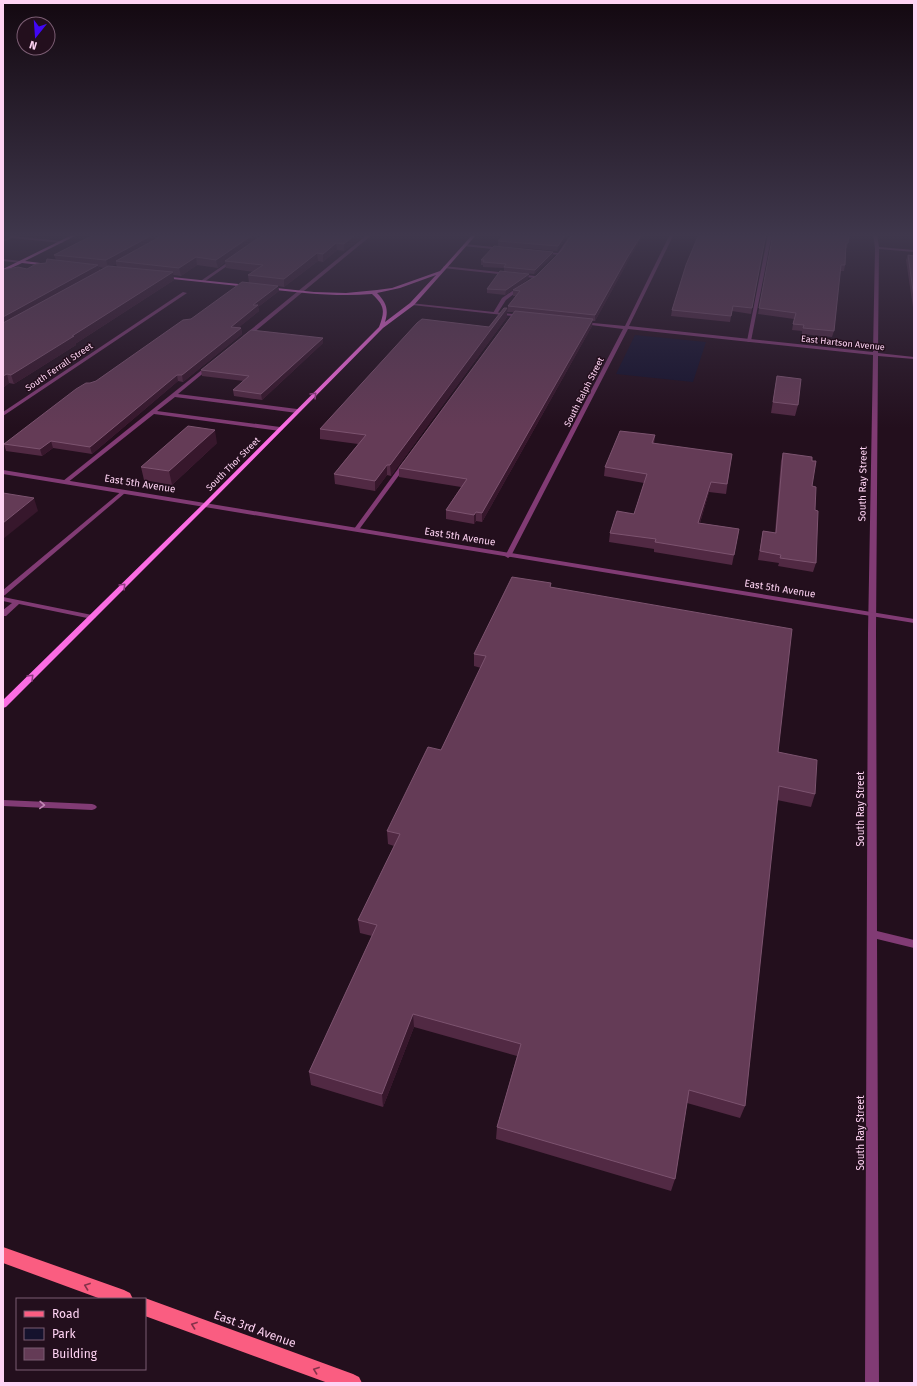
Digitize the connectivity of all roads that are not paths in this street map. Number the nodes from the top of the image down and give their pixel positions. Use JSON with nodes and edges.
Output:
{"nodes":[{"id":1,"x":176,"y":299,"type":"edge"},
{"id":2,"x":294,"y":299,"type":"edge"},
{"id":3,"x":380,"y":299,"type":"edge"},
{"id":4,"x":417,"y":299,"type":"edge"},
{"id":5,"x":504,"y":299,"type":"edge"},
{"id":6,"x":640,"y":299,"type":"edge"},
{"id":7,"x":757,"y":299,"type":"edge"},
{"id":8,"x":876,"y":299,"type":"edge"},
{"id":9,"x":412,"y":304,"type":"junction"},
{"id":10,"x":495,"y":313,"type":"junction"},
{"id":11,"x":513,"y":315,"type":"junction"},
{"id":12,"x":528,"y":317,"type":"edge"},
{"id":13,"x":508,"y":321,"type":"edge"},
{"id":14,"x":581,"y":323,"type":"edge"},
{"id":15,"x":382,"y":326,"type":"junction"},
{"id":16,"x":626,"y":328,"type":"junction"},
{"id":17,"x":241,"y":341,"type":"edge"},
{"id":18,"x":749,"y":341,"type":"junction"},
{"id":19,"x":875,"y":354,"type":"junction"},
{"id":20,"x":914,"y":358,"type":"edge"},
{"id":21,"x":216,"y":360,"type":"edge"},
{"id":22,"x":174,"y":395,"type":"junction"},
{"id":23,"x":297,"y":411,"type":"junction"},
{"id":24,"x":153,"y":412,"type":"junction"},
{"id":25,"x":3,"y":414,"type":"edge"},
{"id":26,"x":280,"y":429,"type":"junction"},
{"id":27,"x":409,"y":457,"type":"edge"},
{"id":28,"x":3,"y":472,"type":"edge"},
{"id":29,"x":65,"y":482,"type":"junction"},
{"id":30,"x":123,"y":492,"type":"junction"},
{"id":31,"x":205,"y":505,"type":"junction"},
{"id":32,"x":356,"y":530,"type":"junction"},
{"id":33,"x":508,"y":556,"type":"junction"},
{"id":34,"x":3,"y":594,"type":"edge"},
{"id":35,"x":3,"y":599,"type":"edge"},
{"id":36,"x":17,"y":602,"type":"junction"},
{"id":37,"x":3,"y":614,"type":"edge"},
{"id":38,"x":872,"y":614,"type":"junction"},
{"id":39,"x":92,"y":617,"type":"junction"},
{"id":40,"x":914,"y":621,"type":"edge"},
{"id":41,"x":3,"y":705,"type":"edge"},
{"id":42,"x":3,"y":803,"type":"edge"},
{"id":43,"x":92,"y":806,"type":"dead end"},
{"id":44,"x":872,"y":934,"type":"junction"},
{"id":45,"x":914,"y":944,"type":"edge"},
{"id":46,"x":3,"y":1255,"type":"edge"},
{"id":47,"x":121,"y":1298,"type":"edge"},
{"id":48,"x":146,"y":1307,"type":"edge"},
{"id":49,"x":353,"y":1383,"type":"edge"},
{"id":50,"x":872,"y":1383,"type":"edge"}],
"edges":[{"from":1,"to":25,"type":"street","name":"South Ferrall Street"},
{"from":2,"to":17,"type":"street"},
{"from":3,"to":15,"type":"main road"},
{"from":4,"to":9,"type":"main road","name":"South Thor Street"},
{"from":5,"to":10,"type":"street"},
{"from":6,"to":16,"type":"street","name":"South Ralph Street"},
{"from":7,"to":18,"type":"street"},
{"from":8,"to":19,"type":"street","name":"South Ray Street"},
{"from":9,"to":10,"type":"street"},
{"from":9,"to":15,"type":"main road","name":"South Thor Street"},
{"from":10,"to":11,"type":"street"},
{"from":11,"to":12,"type":"street"},
{"from":11,"to":13,"type":"street"},
{"from":14,"to":16,"type":"street","name":"East Hartson Avenue"},
{"from":23,"to":15,"type":"main road","name":"South Thor Street","one_way":true},
{"from":16,"to":18,"type":"street","name":"East Hartson Avenue"},
{"from":16,"to":33,"type":"street","name":"South Ralph Street"},
{"from":18,"to":19,"type":"street","name":"East Hartson Avenue"},
{"from":19,"to":20,"type":"street","name":"East Hartson Avenue"},
{"from":19,"to":38,"type":"street","name":"South Ray Street"},
{"from":21,"to":22,"type":"street"},
{"from":22,"to":23,"type":"street"},
{"from":22,"to":24,"type":"street"},
{"from":23,"to":26,"type":"main road","name":"South Thor Street"},
{"from":24,"to":26,"type":"street"},
{"from":24,"to":29,"type":"street"},
{"from":26,"to":31,"type":"main road","name":"South Thor Street"},
{"from":27,"to":32,"type":"street"},
{"from":28,"to":29,"type":"street","name":"East 5th Avenue"},
{"from":29,"to":30,"type":"street","name":"East 5th Avenue"},
{"from":30,"to":31,"type":"street","name":"East 5th Avenue"},
{"from":30,"to":34,"type":"street"},
{"from":31,"to":32,"type":"street","name":"East 5th Avenue"},
{"from":39,"to":31,"type":"main road","name":"South Thor Street","one_way":true},
{"from":32,"to":33,"type":"street","name":"East 5th Avenue"},
{"from":33,"to":38,"type":"street","name":"East 5th Avenue"},
{"from":35,"to":36,"type":"street"},
{"from":36,"to":37,"type":"street"},
{"from":36,"to":39,"type":"street"},
{"from":38,"to":40,"type":"street","name":"East 5th Avenue"},
{"from":38,"to":44,"type":"street","name":"South Ray Street"},
{"from":41,"to":39,"type":"main road","name":"South Thor Street","one_way":true},
{"from":42,"to":43,"type":"street","one_way":true},
{"from":44,"to":45,"type":"street"},
{"from":44,"to":50,"type":"street","name":"South Ray Street"},
{"from":47,"to":46,"type":"main road","one_way":true},
{"from":49,"to":48,"type":"main road","name":"East 3rd Avenue","one_way":true}]}
